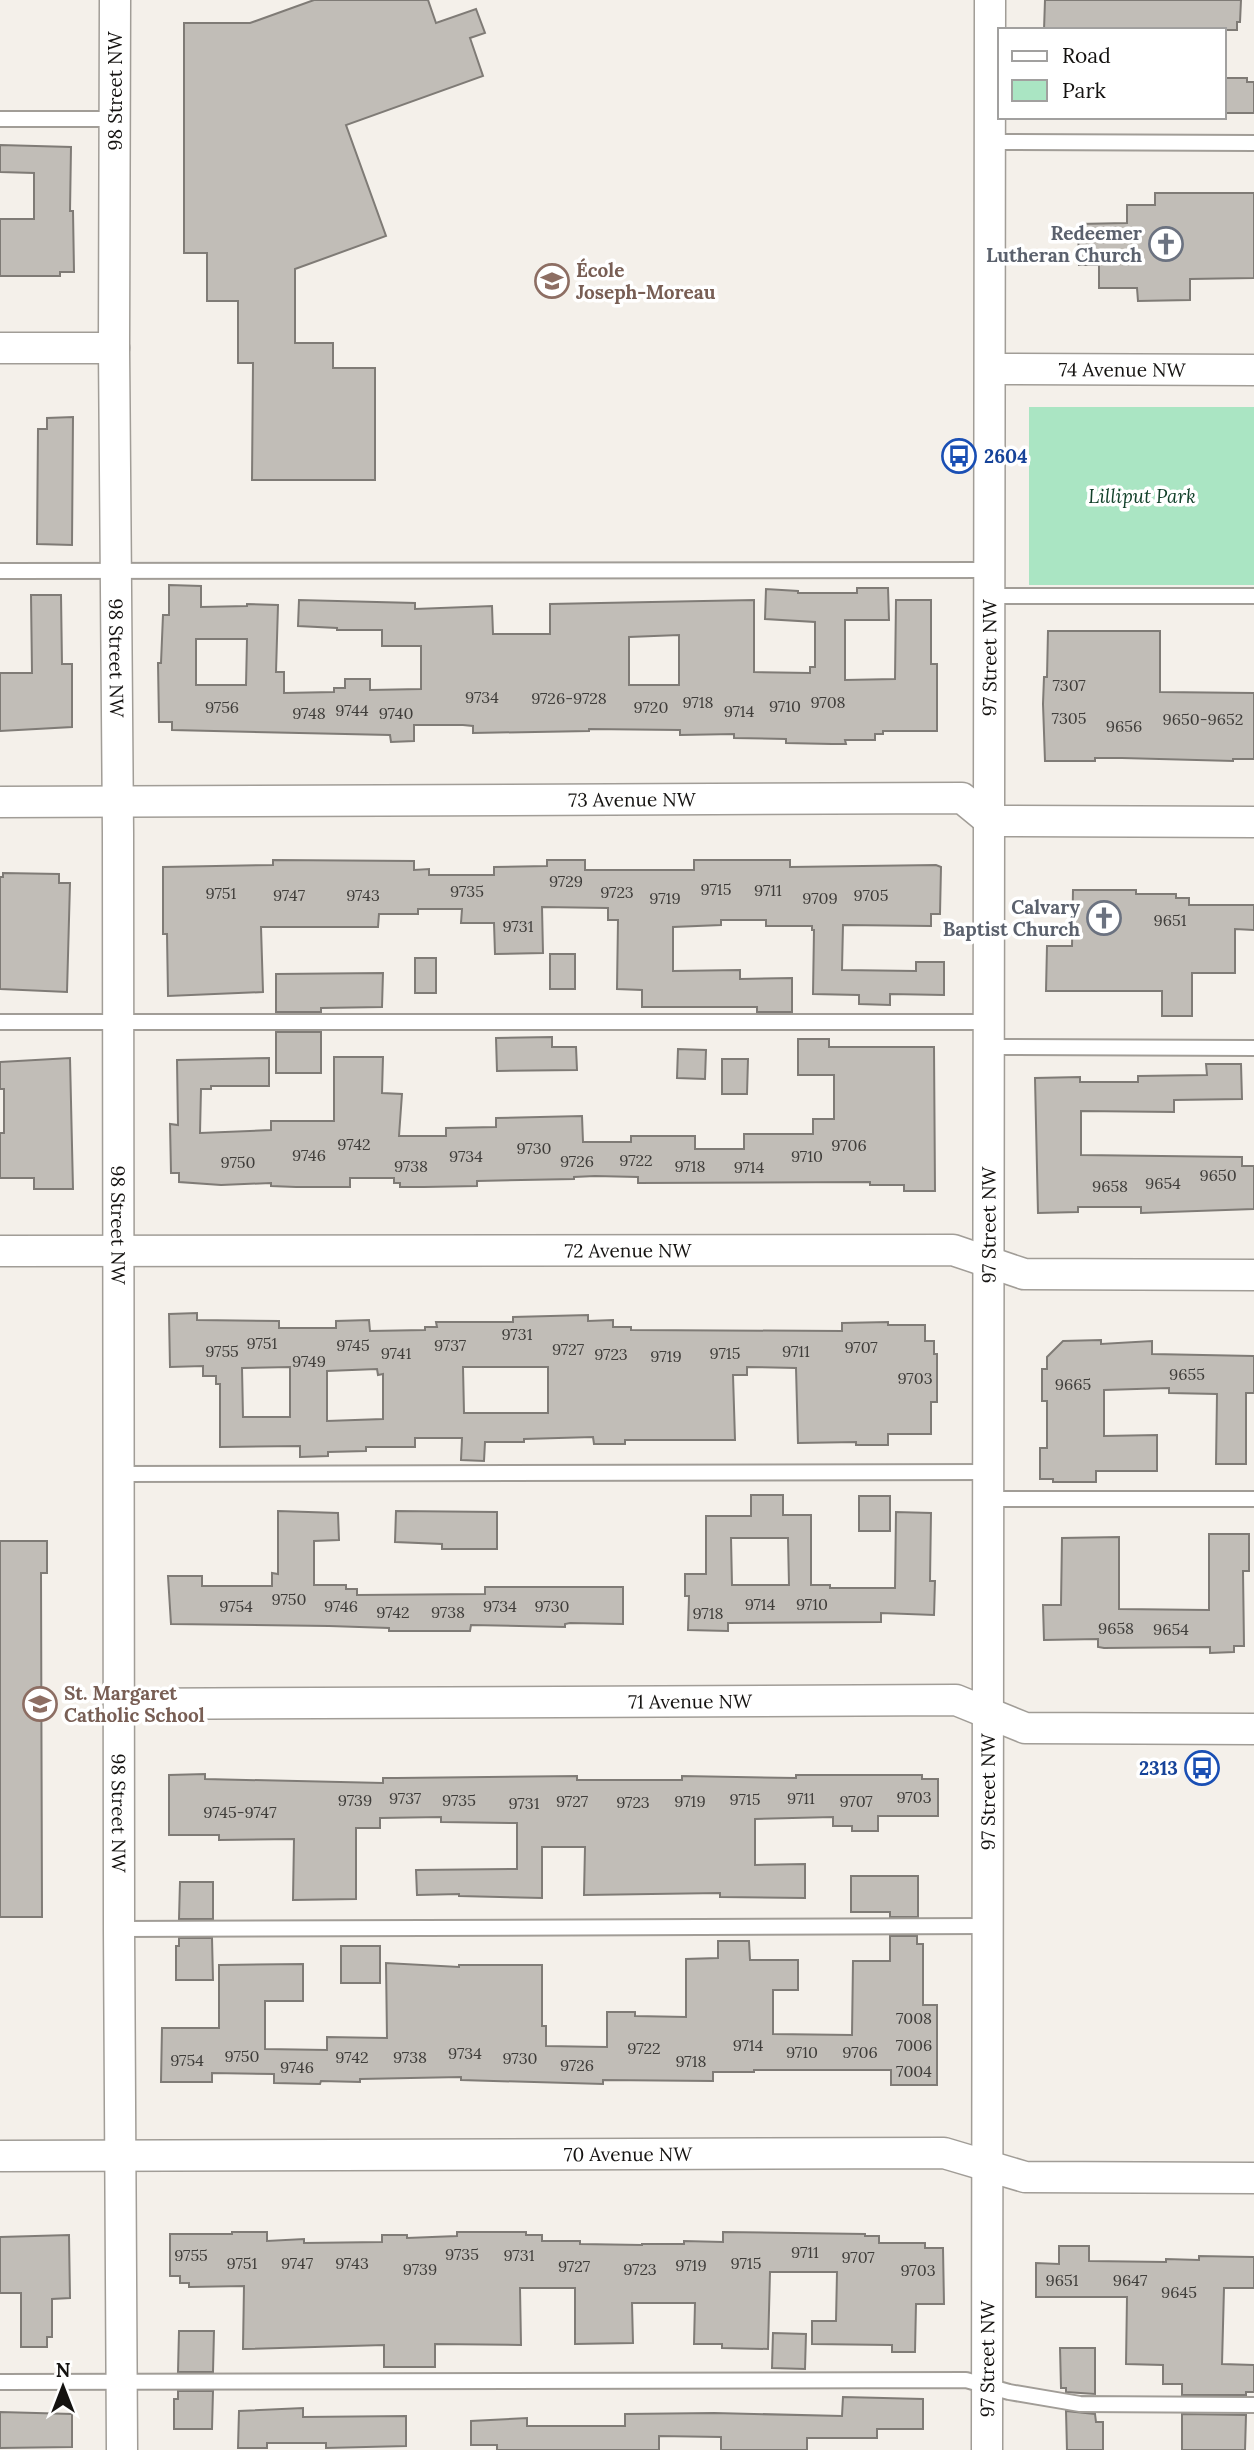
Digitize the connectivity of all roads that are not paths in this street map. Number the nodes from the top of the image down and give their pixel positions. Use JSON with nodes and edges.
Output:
{"nodes":[{"id":1,"x":116,"y":0,"type":"edge"},
{"id":2,"x":990,"y":0,"type":"edge"},
{"id":3,"x":0,"y":119,"type":"edge"},
{"id":4,"x":116,"y":119,"type":"junction"},
{"id":5,"x":991,"y":142,"type":"junction"},
{"id":6,"x":1254,"y":143,"type":"edge"},
{"id":7,"x":0,"y":348,"type":"edge"},
{"id":8,"x":114,"y":348,"type":"junction"},
{"id":9,"x":991,"y":369,"type":"junction"},
{"id":10,"x":1254,"y":370,"type":"edge"},
{"id":11,"x":0,"y":571,"type":"edge"},
{"id":12,"x":117,"y":571,"type":"junction"},
{"id":13,"x":991,"y":583,"type":"junction"},
{"id":14,"x":1254,"y":596,"type":"edge"},
{"id":15,"x":0,"y":802,"type":"edge"},
{"id":16,"x":118,"y":802,"type":"junction"},
{"id":17,"x":990,"y":821,"type":"junction"},
{"id":18,"x":1254,"y":822,"type":"edge"},
{"id":19,"x":119,"y":1021,"type":"junction"},
{"id":20,"x":0,"y":1022,"type":"edge"},
{"id":21,"x":989,"y":1034,"type":"junction"},
{"id":22,"x":1254,"y":1048,"type":"edge"},
{"id":23,"x":0,"y":1251,"type":"edge"},
{"id":24,"x":118,"y":1251,"type":"junction"},
{"id":25,"x":990,"y":1263,"type":"junction"},
{"id":26,"x":1254,"y":1275,"type":"edge"},
{"id":27,"x":119,"y":1474,"type":"junction"},
{"id":28,"x":988,"y":1486,"type":"junction"},
{"id":29,"x":1254,"y":1499,"type":"edge"},
{"id":30,"x":120,"y":1704,"type":"junction"},
{"id":31,"x":988,"y":1714,"type":"junction"},
{"id":32,"x":1254,"y":1729,"type":"edge"},
{"id":33,"x":986,"y":1926,"type":"junction"},
{"id":34,"x":119,"y":1929,"type":"junction"},
{"id":35,"x":120,"y":2155,"type":"junction"},
{"id":36,"x":0,"y":2156,"type":"edge"},
{"id":37,"x":987,"y":2166,"type":"junction"},
{"id":38,"x":1254,"y":2178,"type":"edge"},
{"id":39,"x":122,"y":2381,"type":"junction"},
{"id":40,"x":0,"y":2382,"type":"edge"},
{"id":41,"x":987,"y":2386,"type":"junction"},
{"id":42,"x":1254,"y":2405,"type":"edge"},
{"id":43,"x":122,"y":2450,"type":"edge"},
{"id":44,"x":987,"y":2450,"type":"edge"}],
"edges":[{"from":1,"to":4,"type":"street","name":"98 Street NW"},
{"from":2,"to":5,"type":"street","name":"97 Street NW"},
{"from":3,"to":4,"type":"lane"},
{"from":4,"to":8,"type":"street","name":"98 Street NW"},
{"from":5,"to":6,"type":"lane"},
{"from":5,"to":9,"type":"street","name":"97 Street NW"},
{"from":7,"to":8,"type":"street"},
{"from":8,"to":12,"type":"street","name":"98 Street NW"},
{"from":9,"to":10,"type":"street","name":"74 Avenue NW"},
{"from":9,"to":13,"type":"street","name":"97 Street NW"},
{"from":11,"to":12,"type":"lane"},
{"from":12,"to":13,"type":"lane"},
{"from":12,"to":16,"type":"street","name":"98 Street NW"},
{"from":13,"to":14,"type":"lane"},
{"from":13,"to":17,"type":"street","name":"97 Street NW"},
{"from":15,"to":16,"type":"street","name":"73 Avenue NW"},
{"from":16,"to":17,"type":"street","name":"73 Avenue NW"},
{"from":16,"to":19,"type":"street","name":"98 Street NW"},
{"from":17,"to":18,"type":"street"},
{"from":17,"to":21,"type":"street","name":"97 Street NW"},
{"from":19,"to":20,"type":"lane"},
{"from":19,"to":21,"type":"lane"},
{"from":19,"to":24,"type":"street","name":"98 Street NW"},
{"from":21,"to":22,"type":"lane"},
{"from":21,"to":25,"type":"street","name":"97 Street NW"},
{"from":23,"to":24,"type":"street","name":"72 Avenue NW"},
{"from":24,"to":25,"type":"street","name":"72 Avenue NW"},
{"from":24,"to":27,"type":"street","name":"98 Street NW"},
{"from":25,"to":26,"type":"street","name":"72 Avenue NW"},
{"from":25,"to":28,"type":"street","name":"97 Street NW"},
{"from":27,"to":28,"type":"lane"},
{"from":27,"to":30,"type":"street","name":"98 Street NW"},
{"from":28,"to":29,"type":"lane"},
{"from":28,"to":31,"type":"street","name":"97 Street NW"},
{"from":30,"to":31,"type":"street","name":"71 Avenue NW"},
{"from":30,"to":34,"type":"street","name":"98 Street NW"},
{"from":31,"to":32,"type":"street","name":"71 Avenue NW"},
{"from":31,"to":33,"type":"street","name":"97 Street NW"},
{"from":33,"to":34,"type":"lane"},
{"from":33,"to":37,"type":"street","name":"97 Street NW"},
{"from":34,"to":35,"type":"street","name":"98 Street NW"},
{"from":35,"to":36,"type":"street","name":"70 Avenue NW"},
{"from":35,"to":37,"type":"street","name":"70 Avenue NW"},
{"from":35,"to":39,"type":"street","name":"98 Street NW"},
{"from":37,"to":38,"type":"street","name":"70 Avenue NW"},
{"from":37,"to":41,"type":"street","name":"97 Street NW"},
{"from":39,"to":40,"type":"lane"},
{"from":39,"to":41,"type":"lane"},
{"from":39,"to":43,"type":"street","name":"98 Street NW"},
{"from":41,"to":42,"type":"lane"},
{"from":41,"to":44,"type":"street","name":"97 Street NW"}]}
